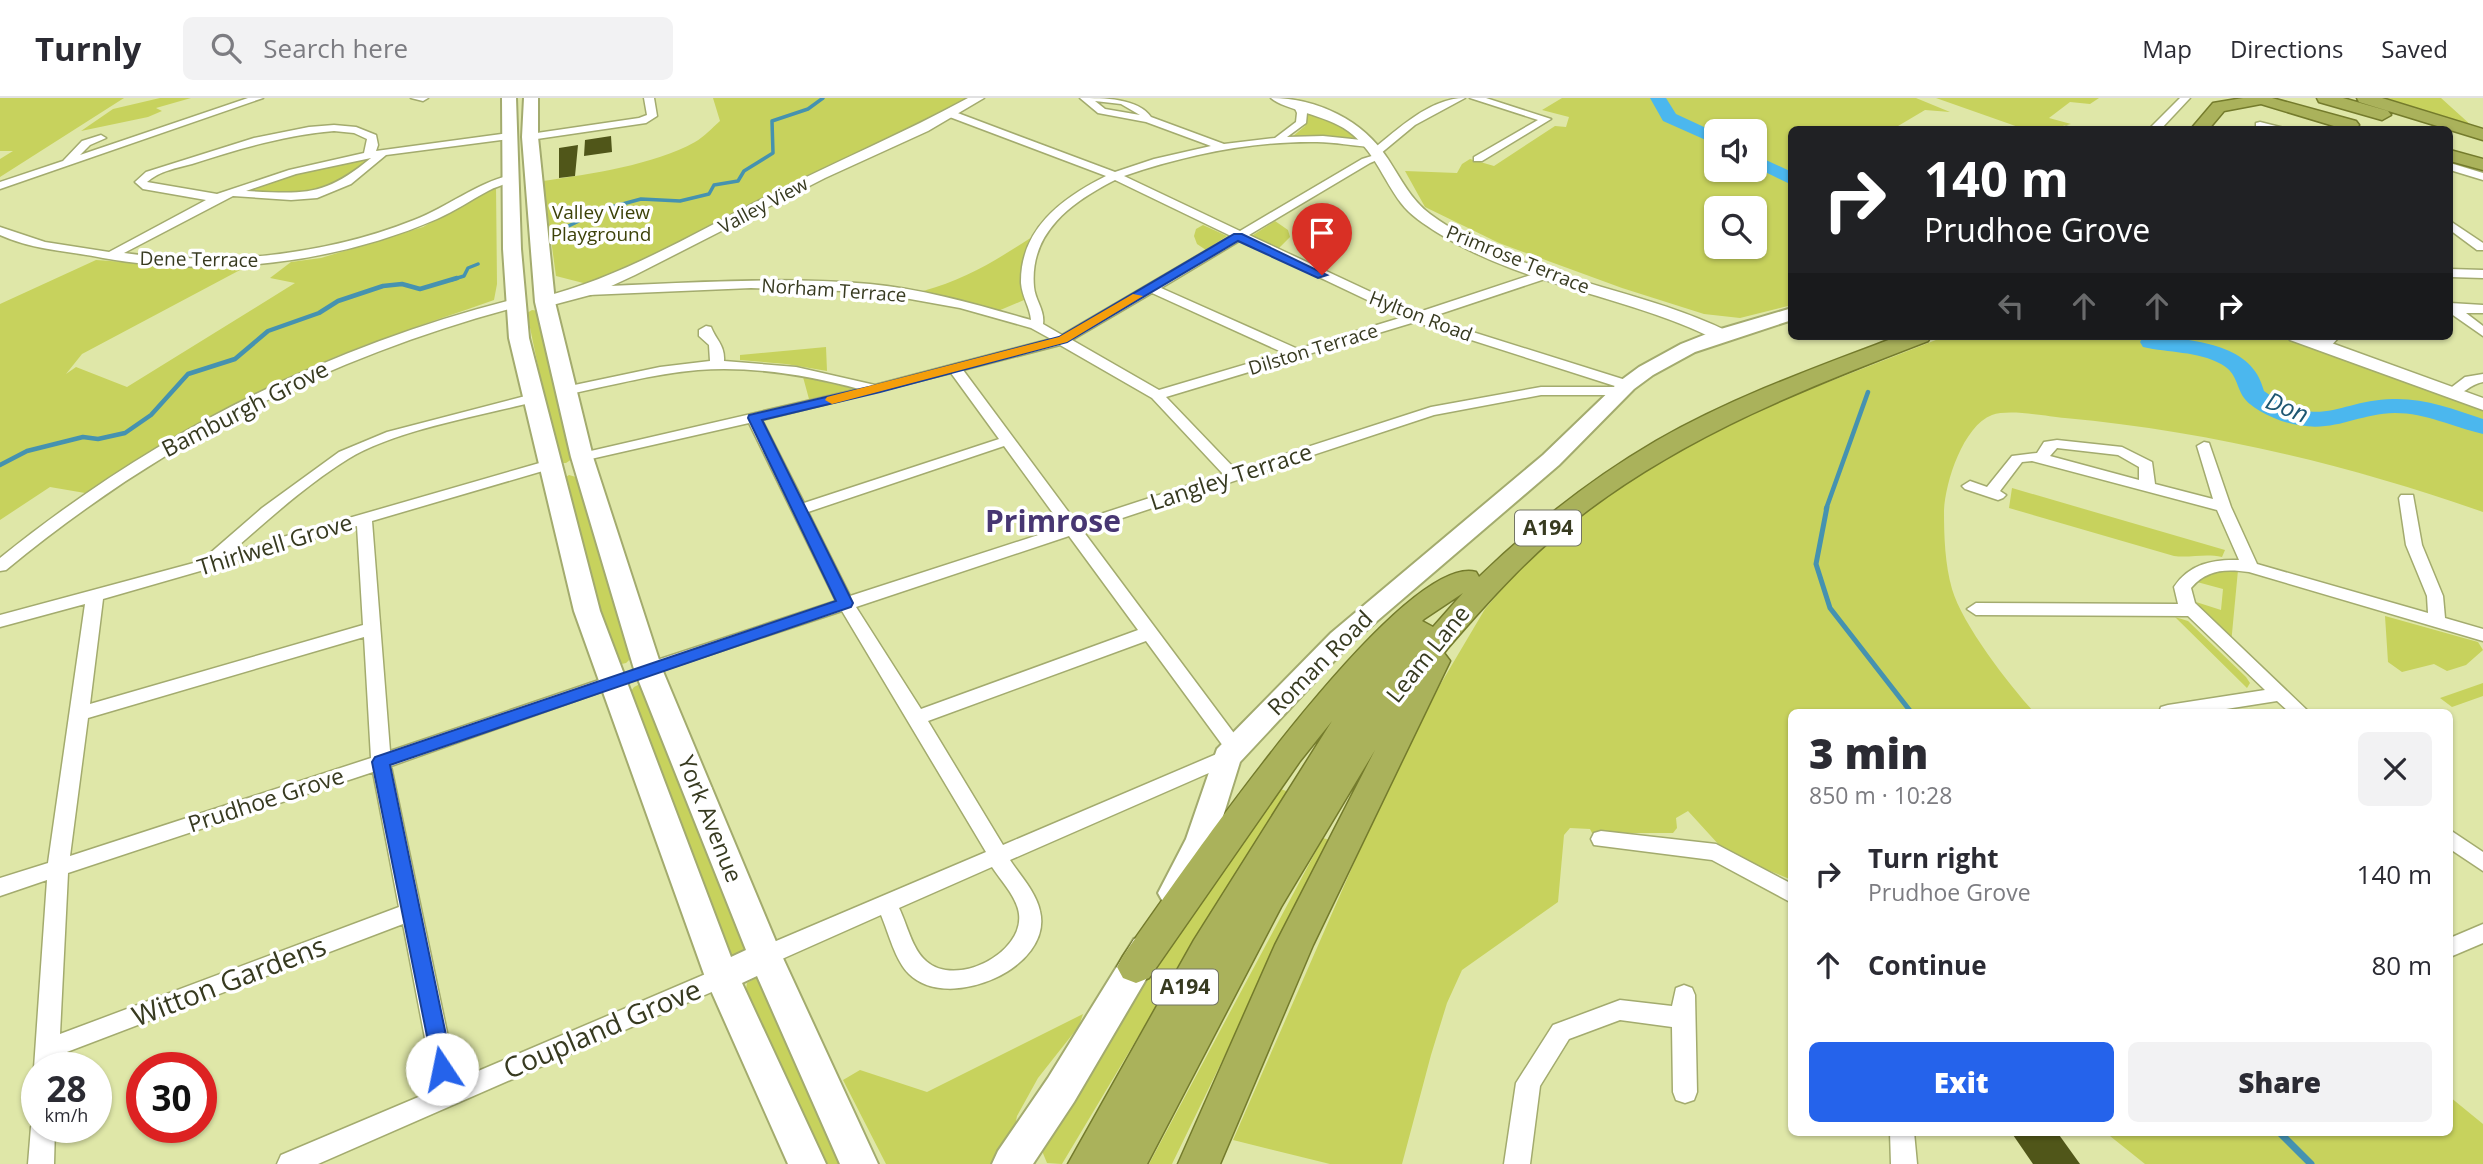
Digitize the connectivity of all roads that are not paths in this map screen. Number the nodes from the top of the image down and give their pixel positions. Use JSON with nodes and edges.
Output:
{"nodes":[{"id":1,"x":258,"y":98,"type":"edge"},
{"id":2,"x":416,"y":98,"type":"edge"},
{"id":3,"x":423,"y":98,"type":"edge"},
{"id":4,"x":509,"y":98,"type":"edge"},
{"id":5,"x":531,"y":98,"type":"edge"},
{"id":6,"x":649,"y":98,"type":"edge"},
{"id":7,"x":978,"y":98,"type":"edge"},
{"id":8,"x":1085,"y":98,"type":"edge"},
{"id":9,"x":1096,"y":98,"type":"edge"},
{"id":10,"x":1277,"y":98,"type":"edge"},
{"id":11,"x":1460,"y":98,"type":"edge"},
{"id":12,"x":1475,"y":98,"type":"edge"},
{"id":13,"x":2185,"y":98,"type":"edge"},
{"id":14,"x":2205,"y":98,"type":"edge"},
{"id":15,"x":2289,"y":98,"type":"edge"},
{"id":16,"x":2305,"y":98,"type":"edge"},
{"id":17,"x":2365,"y":98,"type":"edge"},
{"id":18,"x":1495,"y":100,"type":"edge"},
{"id":19,"x":2254,"y":100,"type":"edge"},
{"id":20,"x":2337,"y":103,"type":"edge"},
{"id":21,"x":1298,"y":104,"type":"junction"},
{"id":22,"x":951,"y":114,"type":"junction"},
{"id":23,"x":1148,"y":119,"type":"junction"},
{"id":24,"x":2260,"y":125,"type":"dead end"},
{"id":25,"x":2158,"y":126,"type":"edge"},
{"id":26,"x":2182,"y":126,"type":"edge"},
{"id":27,"x":2202,"y":126,"type":"edge"},
{"id":28,"x":2264,"y":126,"type":"edge"},
{"id":29,"x":2349,"y":126,"type":"edge"},
{"id":30,"x":2397,"y":126,"type":"edge"},
{"id":31,"x":2415,"y":126,"type":"edge"},
{"id":32,"x":2483,"y":135,"type":"edge"},
{"id":33,"x":520,"y":136,"type":"junction"},
{"id":34,"x":2453,"y":137,"type":"edge"},
{"id":35,"x":101,"y":138,"type":"dead end"},
{"id":36,"x":1277,"y":140,"type":"junction"},
{"id":37,"x":86,"y":143,"type":"junction"},
{"id":38,"x":70,"y":144,"type":"dead end"},
{"id":39,"x":2453,"y":144,"type":"edge"},
{"id":40,"x":1222,"y":146,"type":"junction"},
{"id":41,"x":2483,"y":146,"type":"edge"},
{"id":42,"x":1376,"y":151,"type":"junction"},
{"id":43,"x":385,"y":152,"type":"junction"},
{"id":44,"x":2483,"y":153,"type":"edge"},
{"id":45,"x":369,"y":154,"type":"junction"},
{"id":46,"x":2453,"y":156,"type":"edge"},
{"id":47,"x":1478,"y":159,"type":"dead end"},
{"id":48,"x":69,"y":163,"type":"junction"},
{"id":49,"x":2483,"y":165,"type":"edge"},
{"id":50,"x":2453,"y":167,"type":"edge"},
{"id":51,"x":1115,"y":176,"type":"junction"},
{"id":52,"x":523,"y":177,"type":"junction"},
{"id":53,"x":2483,"y":177,"type":"edge"},
{"id":54,"x":0,"y":186,"type":"edge"},
{"id":55,"x":230,"y":193,"type":"junction"},
{"id":56,"x":218,"y":198,"type":"junction"},
{"id":57,"x":2453,"y":226,"type":"edge"},
{"id":58,"x":0,"y":231,"type":"edge"},
{"id":59,"x":1238,"y":237,"type":"junction"},
{"id":60,"x":2458,"y":246,"type":"dead end"},
{"id":61,"x":2482,"y":247,"type":"edge"},
{"id":62,"x":110,"y":256,"type":"junction"},
{"id":63,"x":2453,"y":273,"type":"edge"},
{"id":64,"x":1547,"y":274,"type":"junction"},
{"id":65,"x":2483,"y":274,"type":"edge"},
{"id":66,"x":1151,"y":288,"type":"junction"},
{"id":67,"x":587,"y":291,"type":"junction"},
{"id":68,"x":545,"y":302,"type":"junction"},
{"id":69,"x":515,"y":303,"type":"junction"},
{"id":70,"x":2453,"y":308,"type":"edge"},
{"id":71,"x":2483,"y":309,"type":"edge"},
{"id":72,"x":2453,"y":310,"type":"edge"},
{"id":73,"x":1788,"y":315,"type":"edge"},
{"id":74,"x":1415,"y":318,"type":"junction"},
{"id":75,"x":1036,"y":325,"type":"junction"},
{"id":76,"x":706,"y":330,"type":"dead end"},
{"id":77,"x":2483,"y":332,"type":"edge"},
{"id":78,"x":1721,"y":335,"type":"junction"},
{"id":79,"x":1063,"y":340,"type":"junction"},
{"id":80,"x":1878,"y":340,"type":"edge"},
{"id":81,"x":1910,"y":340,"type":"edge"},
{"id":82,"x":2328,"y":341,"type":"edge"},
{"id":83,"x":1298,"y":354,"type":"junction"},
{"id":84,"x":717,"y":365,"type":"junction"},
{"id":85,"x":954,"y":369,"type":"junction"},
{"id":86,"x":2483,"y":378,"type":"edge"},
{"id":87,"x":1624,"y":388,"type":"junction"},
{"id":88,"x":876,"y":389,"type":"junction"},
{"id":89,"x":565,"y":391,"type":"junction"},
{"id":90,"x":2451,"y":393,"type":"junction"},
{"id":91,"x":1157,"y":395,"type":"junction"},
{"id":92,"x":533,"y":398,"type":"junction"},
{"id":93,"x":2483,"y":404,"type":"edge"},
{"id":94,"x":754,"y":418,"type":"junction"},
{"id":95,"x":1009,"y":440,"type":"junction"},
{"id":96,"x":2203,"y":445,"type":"dead end"},
{"id":97,"x":2042,"y":457,"type":"junction"},
{"id":98,"x":583,"y":461,"type":"junction"},
{"id":99,"x":550,"y":470,"type":"junction"},
{"id":100,"x":1233,"y":476,"type":"junction"},
{"id":101,"x":1970,"y":486,"type":"dead end"},
{"id":102,"x":2147,"y":487,"type":"junction"},
{"id":103,"x":2407,"y":498,"type":"dead end"},
{"id":104,"x":2223,"y":507,"type":"junction"},
{"id":105,"x":801,"y":509,"type":"junction"},
{"id":106,"x":364,"y":517,"type":"junction"},
{"id":107,"x":1070,"y":529,"type":"junction"},
{"id":108,"x":0,"y":566,"type":"edge"},
{"id":109,"x":206,"y":566,"type":"junction"},
{"id":110,"x":2250,"y":567,"type":"junction"},
{"id":111,"x":1462,"y":596,"type":"junction"},
{"id":112,"x":95,"y":597,"type":"junction"},
{"id":113,"x":845,"y":603,"type":"junction"},
{"id":114,"x":1975,"y":608,"type":"dead end"},
{"id":115,"x":2192,"y":610,"type":"junction"},
{"id":116,"x":0,"y":621,"type":"edge"},
{"id":117,"x":2437,"y":622,"type":"junction"},
{"id":118,"x":373,"y":628,"type":"junction"},
{"id":119,"x":1149,"y":633,"type":"junction"},
{"id":120,"x":2483,"y":635,"type":"edge"},
{"id":121,"x":648,"y":669,"type":"junction"},
{"id":122,"x":611,"y":682,"type":"junction"},
{"id":123,"x":2278,"y":694,"type":"junction"},
{"id":124,"x":2186,"y":709,"type":"edge"},
{"id":125,"x":2296,"y":709,"type":"edge"},
{"id":126,"x":79,"y":714,"type":"junction"},
{"id":127,"x":918,"y":718,"type":"junction"},
{"id":128,"x":1231,"y":753,"type":"junction"},
{"id":129,"x":381,"y":762,"type":"junction"},
{"id":130,"x":1601,"y":839,"type":"dead end"},
{"id":131,"x":2453,"y":840,"type":"edge"},
{"id":132,"x":998,"y":857,"type":"junction"},
{"id":133,"x":2483,"y":863,"type":"edge"},
{"id":134,"x":58,"y":869,"type":"junction"},
{"id":135,"x":0,"y":887,"type":"edge"},
{"id":136,"x":1788,"y":892,"type":"edge"},
{"id":137,"x":887,"y":904,"type":"junction"},
{"id":138,"x":411,"y":912,"type":"junction"},
{"id":139,"x":2483,"y":933,"type":"edge"},
{"id":140,"x":2453,"y":947,"type":"edge"},
{"id":141,"x":765,"y":956,"type":"junction"},
{"id":142,"x":1136,"y":968,"type":"junction"},
{"id":143,"x":722,"y":977,"type":"junction"},
{"id":144,"x":47,"y":1052,"type":"edge"},
{"id":145,"x":62,"y":1052,"type":"edge"},
{"id":146,"x":1685,"y":1092,"type":"dead end"},
{"id":147,"x":448,"y":1095,"type":"junction"},
{"id":148,"x":1902,"y":1136,"type":"edge"},
{"id":149,"x":42,"y":1143,"type":"edge"},
{"id":150,"x":41,"y":1164,"type":"edge"},
{"id":151,"x":290,"y":1164,"type":"edge"},
{"id":152,"x":807,"y":1164,"type":"edge"},
{"id":153,"x":859,"y":1164,"type":"edge"},
{"id":154,"x":1011,"y":1164,"type":"edge"},
{"id":155,"x":1089,"y":1164,"type":"edge"},
{"id":156,"x":1124,"y":1164,"type":"edge"},
{"id":157,"x":1199,"y":1164,"type":"edge"},
{"id":158,"x":1517,"y":1164,"type":"edge"},
{"id":159,"x":1905,"y":1164,"type":"edge"}],
"edges":[{"from":1,"to":48,"type":"street"},
{"from":2,"to":3,"type":"street"},
{"from":4,"to":33,"type":"main road","name":"York Avenue"},
{"from":5,"to":33,"type":"main road","name":"York Avenue"},
{"from":6,"to":33,"type":"street"},
{"from":7,"to":22,"type":"street","name":"Valley View"},
{"from":8,"to":23,"type":"street"},
{"from":9,"to":23,"type":"street"},
{"from":10,"to":21,"type":"street","name":"Primrose Terrace"},
{"from":11,"to":42,"type":"street"},
{"from":12,"to":18,"type":"street"},
{"from":13,"to":25,"type":"street"},
{"from":14,"to":26,"type":"highway"},
{"from":15,"to":19,"type":"highway"},
{"from":16,"to":20,"type":"highway"},
{"from":17,"to":32,"type":"highway"},
{"from":18,"to":47,"type":"street"},
{"from":19,"to":27,"type":"highway"},
{"from":19,"to":29,"type":"highway"},
{"from":20,"to":30,"type":"highway"},
{"from":20,"to":31,"type":"highway"},
{"from":21,"to":36,"type":"street"},
{"from":21,"to":42,"type":"street","name":"Primrose Terrace"},
{"from":22,"to":51,"type":"street","name":"Hylton Road"},
{"from":22,"to":67,"type":"street","name":"Valley View"},
{"from":23,"to":40,"type":"street"},
{"from":24,"to":28,"type":"street"},
{"from":33,"to":43,"type":"street"},
{"from":33,"to":52,"type":"main road","name":"York Avenue"},
{"from":34,"to":41,"type":"highway"},
{"from":35,"to":37,"type":"street"},
{"from":36,"to":40,"type":"street"},
{"from":36,"to":42,"type":"street"},
{"from":37,"to":38,"type":"street"},
{"from":37,"to":48,"type":"street"},
{"from":39,"to":44,"type":"highway"},
{"from":40,"to":51,"type":"street"},
{"from":42,"to":59,"type":"street"},
{"from":42,"to":64,"type":"street","name":"Primrose Terrace"},
{"from":43,"to":45,"type":"street"},
{"from":43,"to":55,"type":"street"},
{"from":45,"to":55,"type":"street"},
{"from":45,"to":56,"type":"street"},
{"from":46,"to":49,"type":"highway"},
{"from":48,"to":54,"type":"street"},
{"from":50,"to":53,"type":"street"},
{"from":51,"to":59,"type":"street","name":"Hylton Road"},
{"from":51,"to":75,"type":"street"},
{"from":52,"to":62,"type":"street","name":"Dene Terrace"},
{"from":52,"to":68,"type":"main road","name":"York Avenue"},
{"from":52,"to":69,"type":"main road","name":"York Avenue"},
{"from":55,"to":56,"type":"street"},
{"from":56,"to":62,"type":"street"},
{"from":57,"to":61,"type":"street"},
{"from":58,"to":62,"type":"street","name":"Dene Terrace"},
{"from":59,"to":66,"type":"street"},
{"from":59,"to":74,"type":"street","name":"Hylton Road"},
{"from":60,"to":61,"type":"street"},
{"from":63,"to":65,"type":"street"},
{"from":64,"to":74,"type":"street","name":"Dilston Terrace"},
{"from":64,"to":78,"type":"street","name":"Primrose Terrace"},
{"from":66,"to":79,"type":"street"},
{"from":66,"to":83,"type":"street"},
{"from":67,"to":68,"type":"street","name":"Valley View"},
{"from":67,"to":75,"type":"street","name":"Norham Terrace"},
{"from":68,"to":69,"type":"main road"},
{"from":68,"to":89,"type":"main road","name":"York Avenue"},
{"from":69,"to":92,"type":"main road","name":"York Avenue"},
{"from":69,"to":108,"type":"street","name":"Bamburgh Grove"},
{"from":70,"to":71,"type":"street"},
{"from":72,"to":77,"type":"street"},
{"from":73,"to":78,"type":"main road","name":"Roman Road"},
{"from":74,"to":83,"type":"street","name":"Dilston Terrace"},
{"from":74,"to":87,"type":"street","name":"Hylton Road"},
{"from":75,"to":79,"type":"street","name":"Norham Terrace"},
{"from":76,"to":84,"type":"street"},
{"from":78,"to":87,"type":"main road","name":"Roman Road"},
{"from":79,"to":85,"type":"street"},
{"from":79,"to":91,"type":"street","name":"Norham Terrace"},
{"from":80,"to":111,"type":"highway","name":"Leam Lane","number":"A194"},
{"from":81,"to":111,"type":"highway","name":"Leam Lane","number":"A194"},
{"from":82,"to":90,"type":"street"},
{"from":83,"to":91,"type":"street","name":"Dilston Terrace"},
{"from":84,"to":88,"type":"street"},
{"from":84,"to":89,"type":"street"},
{"from":85,"to":88,"type":"street"},
{"from":85,"to":95,"type":"street"},
{"from":86,"to":90,"type":"street"},
{"from":87,"to":100,"type":"street","name":"Langley Terrace"},
{"from":87,"to":128,"type":"main road","name":"Roman Road"},
{"from":88,"to":94,"type":"street"},
{"from":89,"to":98,"type":"main road","name":"York Avenue"},
{"from":90,"to":93,"type":"street"},
{"from":91,"to":100,"type":"street","name":"Norham Terrace"},
{"from":92,"to":99,"type":"main road","name":"York Avenue"},
{"from":92,"to":109,"type":"street"},
{"from":94,"to":98,"type":"street"},
{"from":94,"to":105,"type":"street"},
{"from":95,"to":105,"type":"street"},
{"from":95,"to":107,"type":"street"},
{"from":96,"to":104,"type":"street"},
{"from":97,"to":101,"type":"street"},
{"from":97,"to":102,"type":"street"},
{"from":97,"to":102,"type":"street"},
{"from":98,"to":99,"type":"main road"},
{"from":98,"to":121,"type":"main road","name":"York Avenue"},
{"from":99,"to":106,"type":"street","name":"Thirlwell Grove"},
{"from":99,"to":122,"type":"main road","name":"York Avenue"},
{"from":100,"to":107,"type":"street","name":"Langley Terrace"},
{"from":102,"to":104,"type":"street"},
{"from":103,"to":117,"type":"street"},
{"from":104,"to":110,"type":"street"},
{"from":105,"to":113,"type":"street"},
{"from":106,"to":109,"type":"street","name":"Thirlwell Grove"},
{"from":106,"to":118,"type":"street"},
{"from":107,"to":113,"type":"street","name":"Langley Terrace"},
{"from":107,"to":119,"type":"street"},
{"from":109,"to":112,"type":"street","name":"Thirlwell Grove"},
{"from":110,"to":115,"type":"street"},
{"from":110,"to":117,"type":"street"},
{"from":111,"to":142,"type":"highway","number":"A194"},
{"from":111,"to":155,"type":"highway","name":"Leam Lane","number":"A194"},
{"from":111,"to":156,"type":"highway","name":"Leam Lane","number":"A194"},
{"from":111,"to":157,"type":"highway","number":"A194"},
{"from":112,"to":116,"type":"street","name":"Thirlwell Grove"},
{"from":112,"to":126,"type":"street"},
{"from":113,"to":121,"type":"street","name":"Langley Terrace"},
{"from":113,"to":127,"type":"street"},
{"from":114,"to":115,"type":"street"},
{"from":115,"to":123,"type":"street"},
{"from":117,"to":120,"type":"street"},
{"from":118,"to":126,"type":"street"},
{"from":118,"to":129,"type":"street"},
{"from":119,"to":127,"type":"street"},
{"from":119,"to":128,"type":"street"},
{"from":121,"to":122,"type":"main road"},
{"from":121,"to":141,"type":"main road","name":"York Avenue"},
{"from":122,"to":129,"type":"street","name":"Prudhoe Grove"},
{"from":122,"to":143,"type":"main road","name":"York Avenue"},
{"from":123,"to":124,"type":"street"},
{"from":123,"to":125,"type":"street"},
{"from":126,"to":134,"type":"street"},
{"from":127,"to":132,"type":"street"},
{"from":128,"to":132,"type":"street"},
{"from":128,"to":142,"type":"main road","name":"Roman Road"},
{"from":129,"to":134,"type":"street","name":"Prudhoe Grove"},
{"from":129,"to":138,"type":"street"},
{"from":130,"to":136,"type":"street"},
{"from":131,"to":133,"type":"street"},
{"from":132,"to":137,"type":"street"},
{"from":132,"to":137,"type":"street"},
{"from":134,"to":135,"type":"street","name":"Prudhoe Grove"},
{"from":134,"to":144,"type":"street"},
{"from":137,"to":141,"type":"street"},
{"from":138,"to":145,"type":"street","name":"Witton Gardens"},
{"from":138,"to":147,"type":"street"},
{"from":139,"to":140,"type":"street"},
{"from":141,"to":143,"type":"main road"},
{"from":141,"to":153,"type":"main road","name":"York Avenue"},
{"from":142,"to":154,"type":"main road","name":"Roman Road"},
{"from":143,"to":147,"type":"street","name":"Coupland Grove"},
{"from":143,"to":152,"type":"main road","name":"York Avenue"},
{"from":146,"to":158,"type":"street"},
{"from":147,"to":151,"type":"street","name":"Coupland Grove"},
{"from":148,"to":159,"type":"street"},
{"from":149,"to":150,"type":"street"}]}
